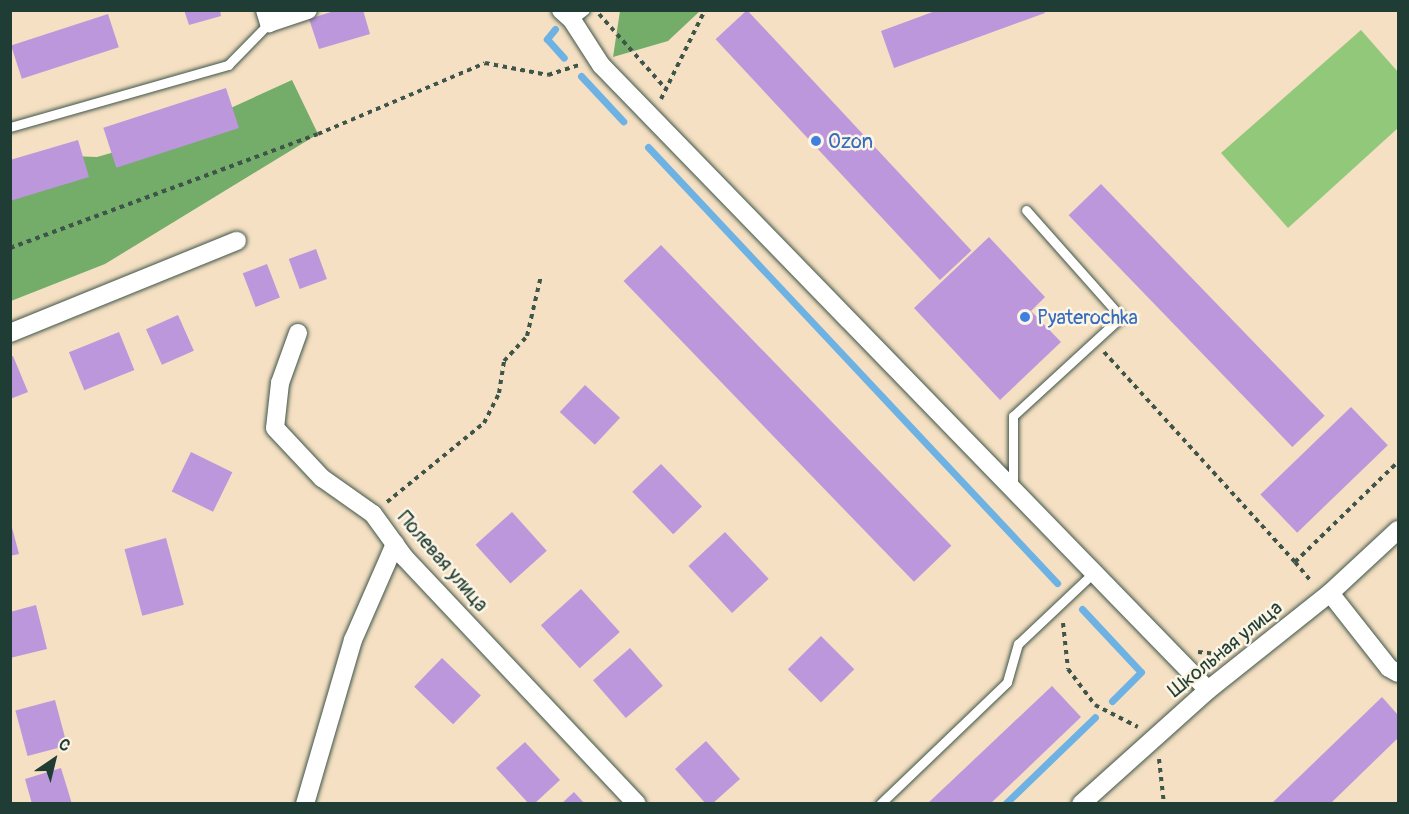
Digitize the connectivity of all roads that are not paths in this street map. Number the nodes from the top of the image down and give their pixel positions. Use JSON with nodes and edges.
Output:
{"nodes":[{"id":1,"x":308,"y":10,"type":"edge"},
{"id":2,"x":573,"y":14,"type":"edge"},
{"id":3,"x":267,"y":17,"type":"edge"},
{"id":4,"x":10,"y":127,"type":"edge"},
{"id":5,"x":1026,"y":210,"type":"dead end"},
{"id":6,"x":237,"y":241,"type":"dead end"},
{"id":7,"x":10,"y":333,"type":"edge"},
{"id":8,"x":298,"y":333,"type":"dead end"},
{"id":9,"x":1013,"y":492,"type":"junction"},
{"id":10,"x":1398,"y":530,"type":"edge"},
{"id":11,"x":395,"y":544,"type":"junction"},
{"id":12,"x":1092,"y":574,"type":"junction"},
{"id":13,"x":1330,"y":593,"type":"junction"},
{"id":14,"x":1398,"y":673,"type":"edge"},
{"id":15,"x":1208,"y":690,"type":"junction"},
{"id":16,"x":305,"y":804,"type":"edge"},
{"id":17,"x":637,"y":804,"type":"edge"},
{"id":18,"x":880,"y":804,"type":"edge"},
{"id":19,"x":1081,"y":804,"type":"edge"}],
"edges":[{"from":1,"to":3,"type":"street"},
{"from":2,"to":9,"type":"street"},
{"from":3,"to":4,"type":"lane"},
{"from":5,"to":9,"type":"lane"},
{"from":6,"to":7,"type":"street"},
{"from":8,"to":11,"type":"street","name":"Полевая улица"},
{"from":9,"to":12,"type":"street"},
{"from":10,"to":13,"type":"street","name":"Школьная улица"},
{"from":11,"to":16,"type":"street"},
{"from":11,"to":17,"type":"street","name":"Полевая улица"},
{"from":12,"to":15,"type":"street"},
{"from":12,"to":18,"type":"lane"},
{"from":13,"to":14,"type":"street"},
{"from":13,"to":15,"type":"street","name":"Школьная улица"},
{"from":15,"to":19,"type":"street","name":"Школьная улица"}]}
